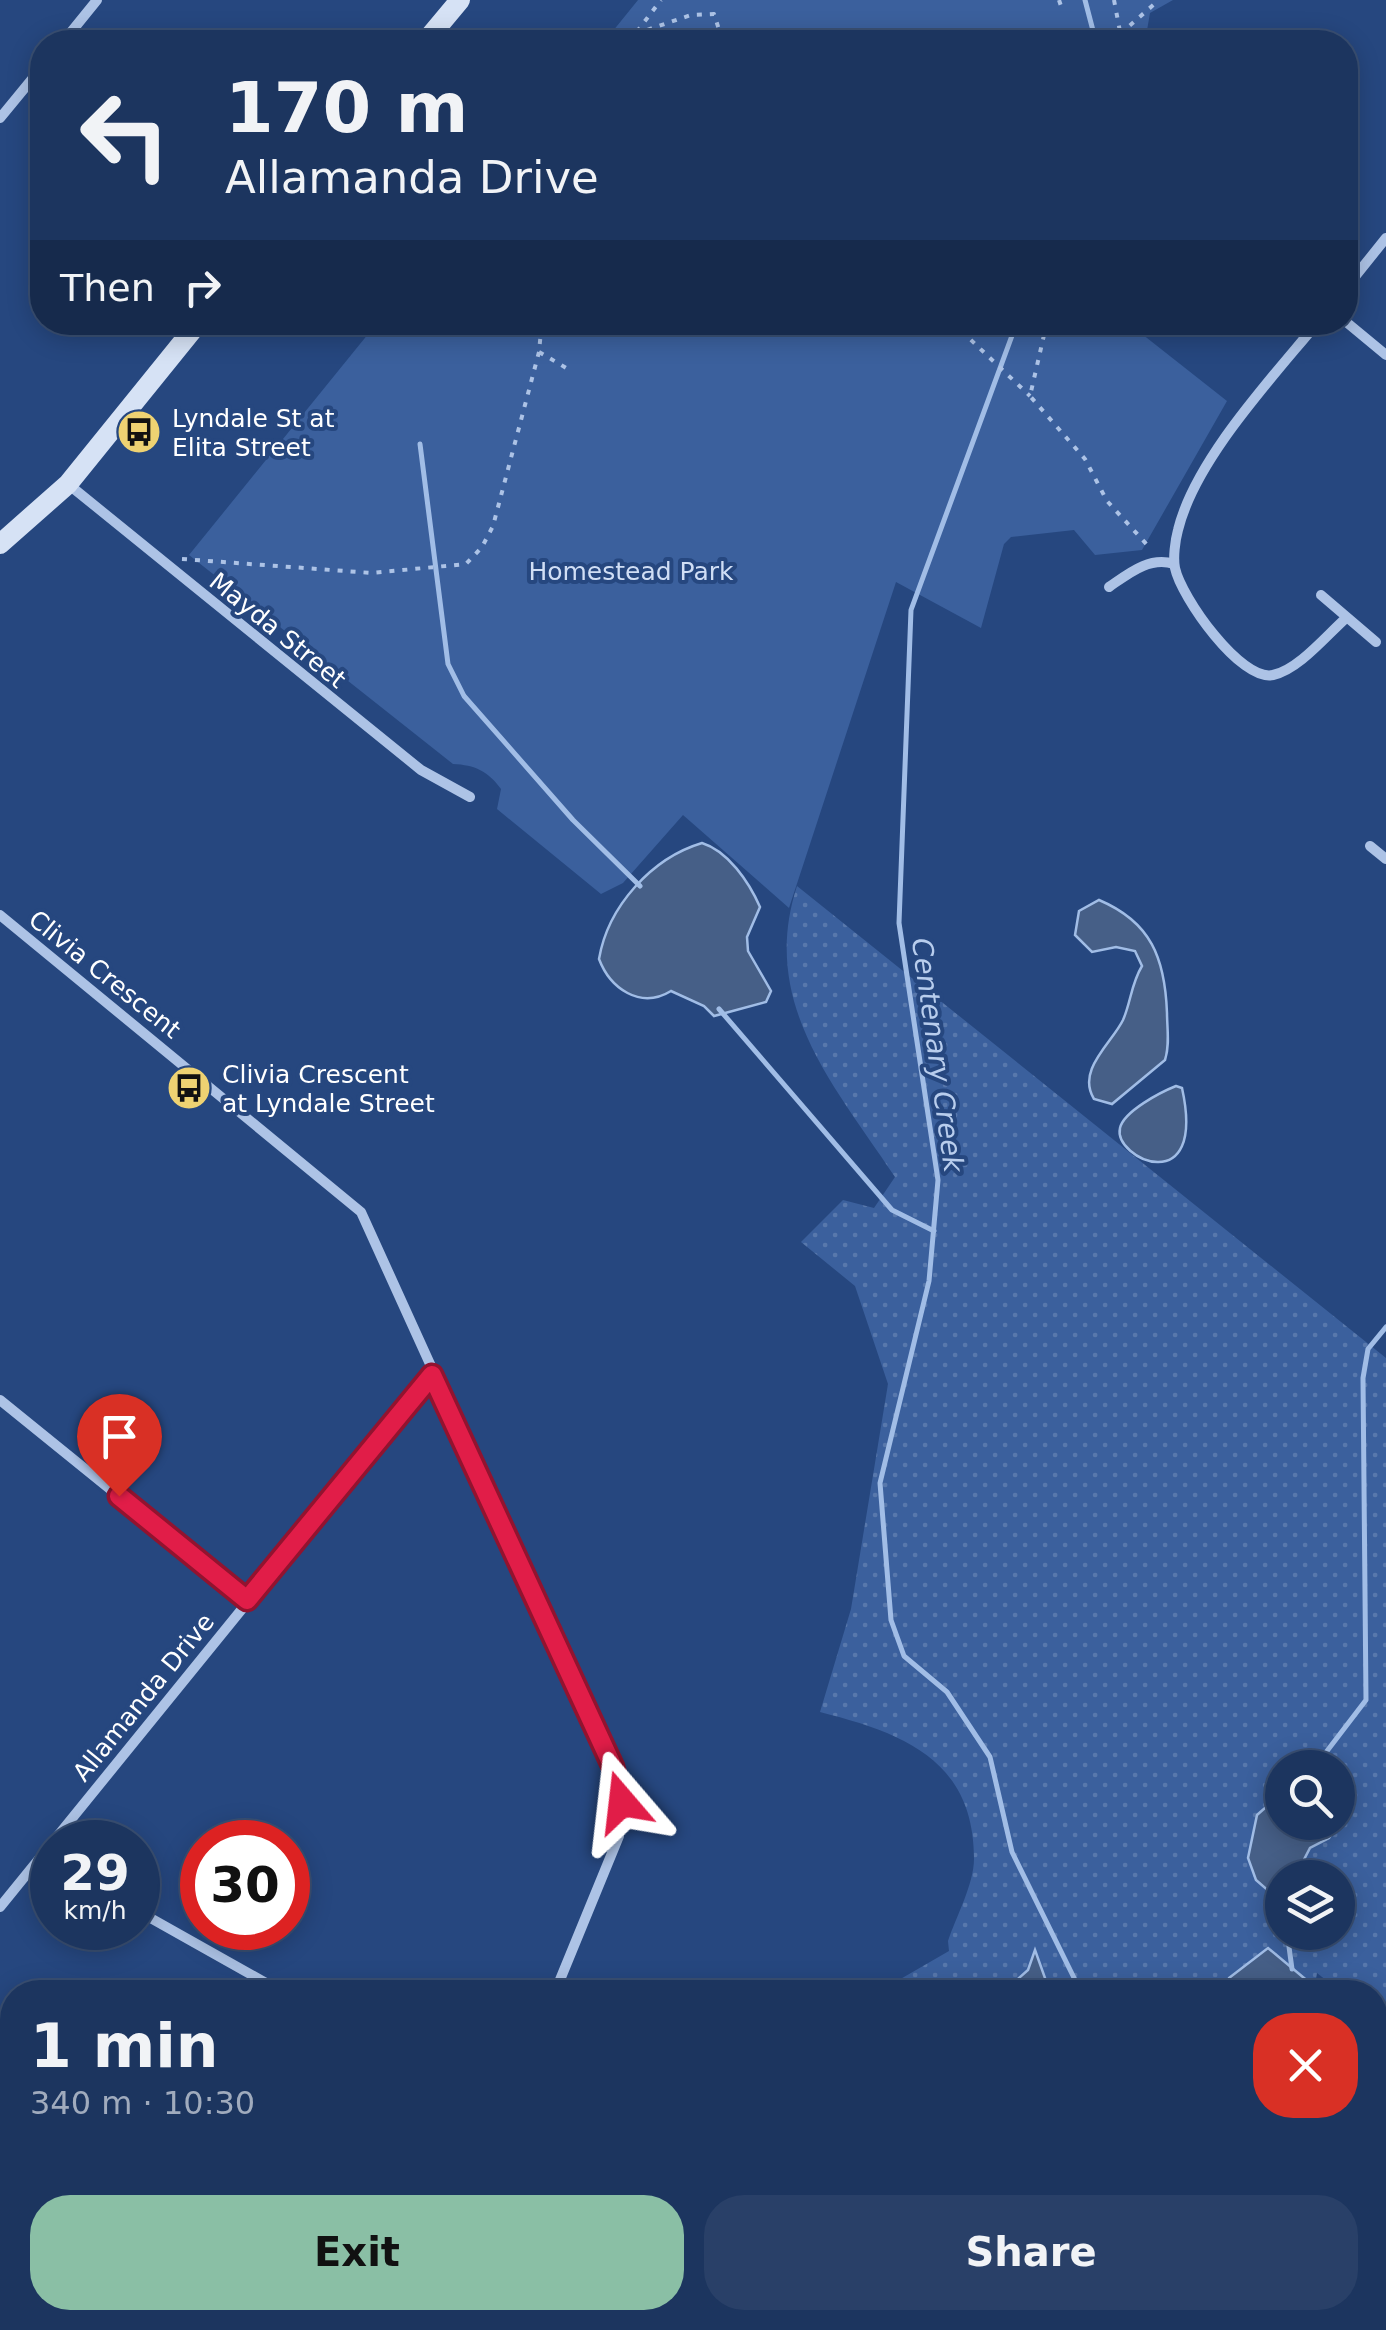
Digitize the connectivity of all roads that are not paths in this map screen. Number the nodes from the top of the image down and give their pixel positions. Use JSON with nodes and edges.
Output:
{"nodes":[{"id":1,"x":97,"y":0,"type":"edge"},
{"id":2,"x":460,"y":0,"type":"edge"},
{"id":3,"x":73,"y":30,"type":"edge"},
{"id":4,"x":435,"y":30,"type":"edge"},
{"id":5,"x":30,"y":90,"type":"edge"},
{"id":6,"x":0,"y":118,"type":"edge"},
{"id":7,"x":1386,"y":238,"type":"edge"},
{"id":8,"x":1358,"y":273,"type":"edge"},
{"id":9,"x":1358,"y":331,"type":"edge"},
{"id":10,"x":188,"y":335,"type":"edge"},
{"id":11,"x":1307,"y":335,"type":"edge"},
{"id":12,"x":1386,"y":354,"type":"edge"},
{"id":13,"x":68,"y":484,"type":"junction"},
{"id":14,"x":0,"y":544,"type":"edge"},
{"id":15,"x":1169,"y":563,"type":"junction"},
{"id":16,"x":1109,"y":587,"type":"dead end"},
{"id":17,"x":1321,"y":595,"type":"dead end"},
{"id":18,"x":1345,"y":620,"type":"junction"},
{"id":19,"x":1376,"y":642,"type":"dead end"},
{"id":20,"x":470,"y":798,"type":"dead end"},
{"id":21,"x":1370,"y":846,"type":"dead end"},
{"id":22,"x":1386,"y":859,"type":"edge"},
{"id":23,"x":0,"y":915,"type":"edge"},
{"id":24,"x":432,"y":1375,"type":"junction"},
{"id":25,"x":0,"y":1400,"type":"edge"},
{"id":26,"x":247,"y":1600,"type":"junction"},
{"id":27,"x":70,"y":1820,"type":"edge"},
{"id":28,"x":30,"y":1870,"type":"edge"},
{"id":29,"x":0,"y":1907,"type":"edge"},
{"id":30,"x":160,"y":1924,"type":"edge"},
{"id":31,"x":260,"y":1980,"type":"edge"},
{"id":32,"x":560,"y":1980,"type":"edge"}],
"edges":[{"from":1,"to":3,"type":"street"},
{"from":2,"to":4,"type":"street"},
{"from":5,"to":6,"type":"street"},
{"from":7,"to":8,"type":"street"},
{"from":9,"to":12,"type":"street"},
{"from":10,"to":13,"type":"street"},
{"from":11,"to":15,"type":"street"},
{"from":13,"to":14,"type":"street"},
{"from":13,"to":20,"type":"street","name":"Mayda Street"},
{"from":15,"to":16,"type":"street"},
{"from":15,"to":18,"type":"street"},
{"from":17,"to":18,"type":"street"},
{"from":18,"to":19,"type":"street"},
{"from":21,"to":22,"type":"street"},
{"from":23,"to":24,"type":"street","name":"Clivia Crescent"},
{"from":24,"to":26,"type":"street","name":"Allamanda Drive"},
{"from":24,"to":32,"type":"street","name":"Clivia Crescent"},
{"from":25,"to":26,"type":"street"},
{"from":26,"to":27,"type":"street","name":"Allamanda Drive"},
{"from":28,"to":29,"type":"street","name":"Allamanda Drive"},
{"from":30,"to":31,"type":"street"}]}
